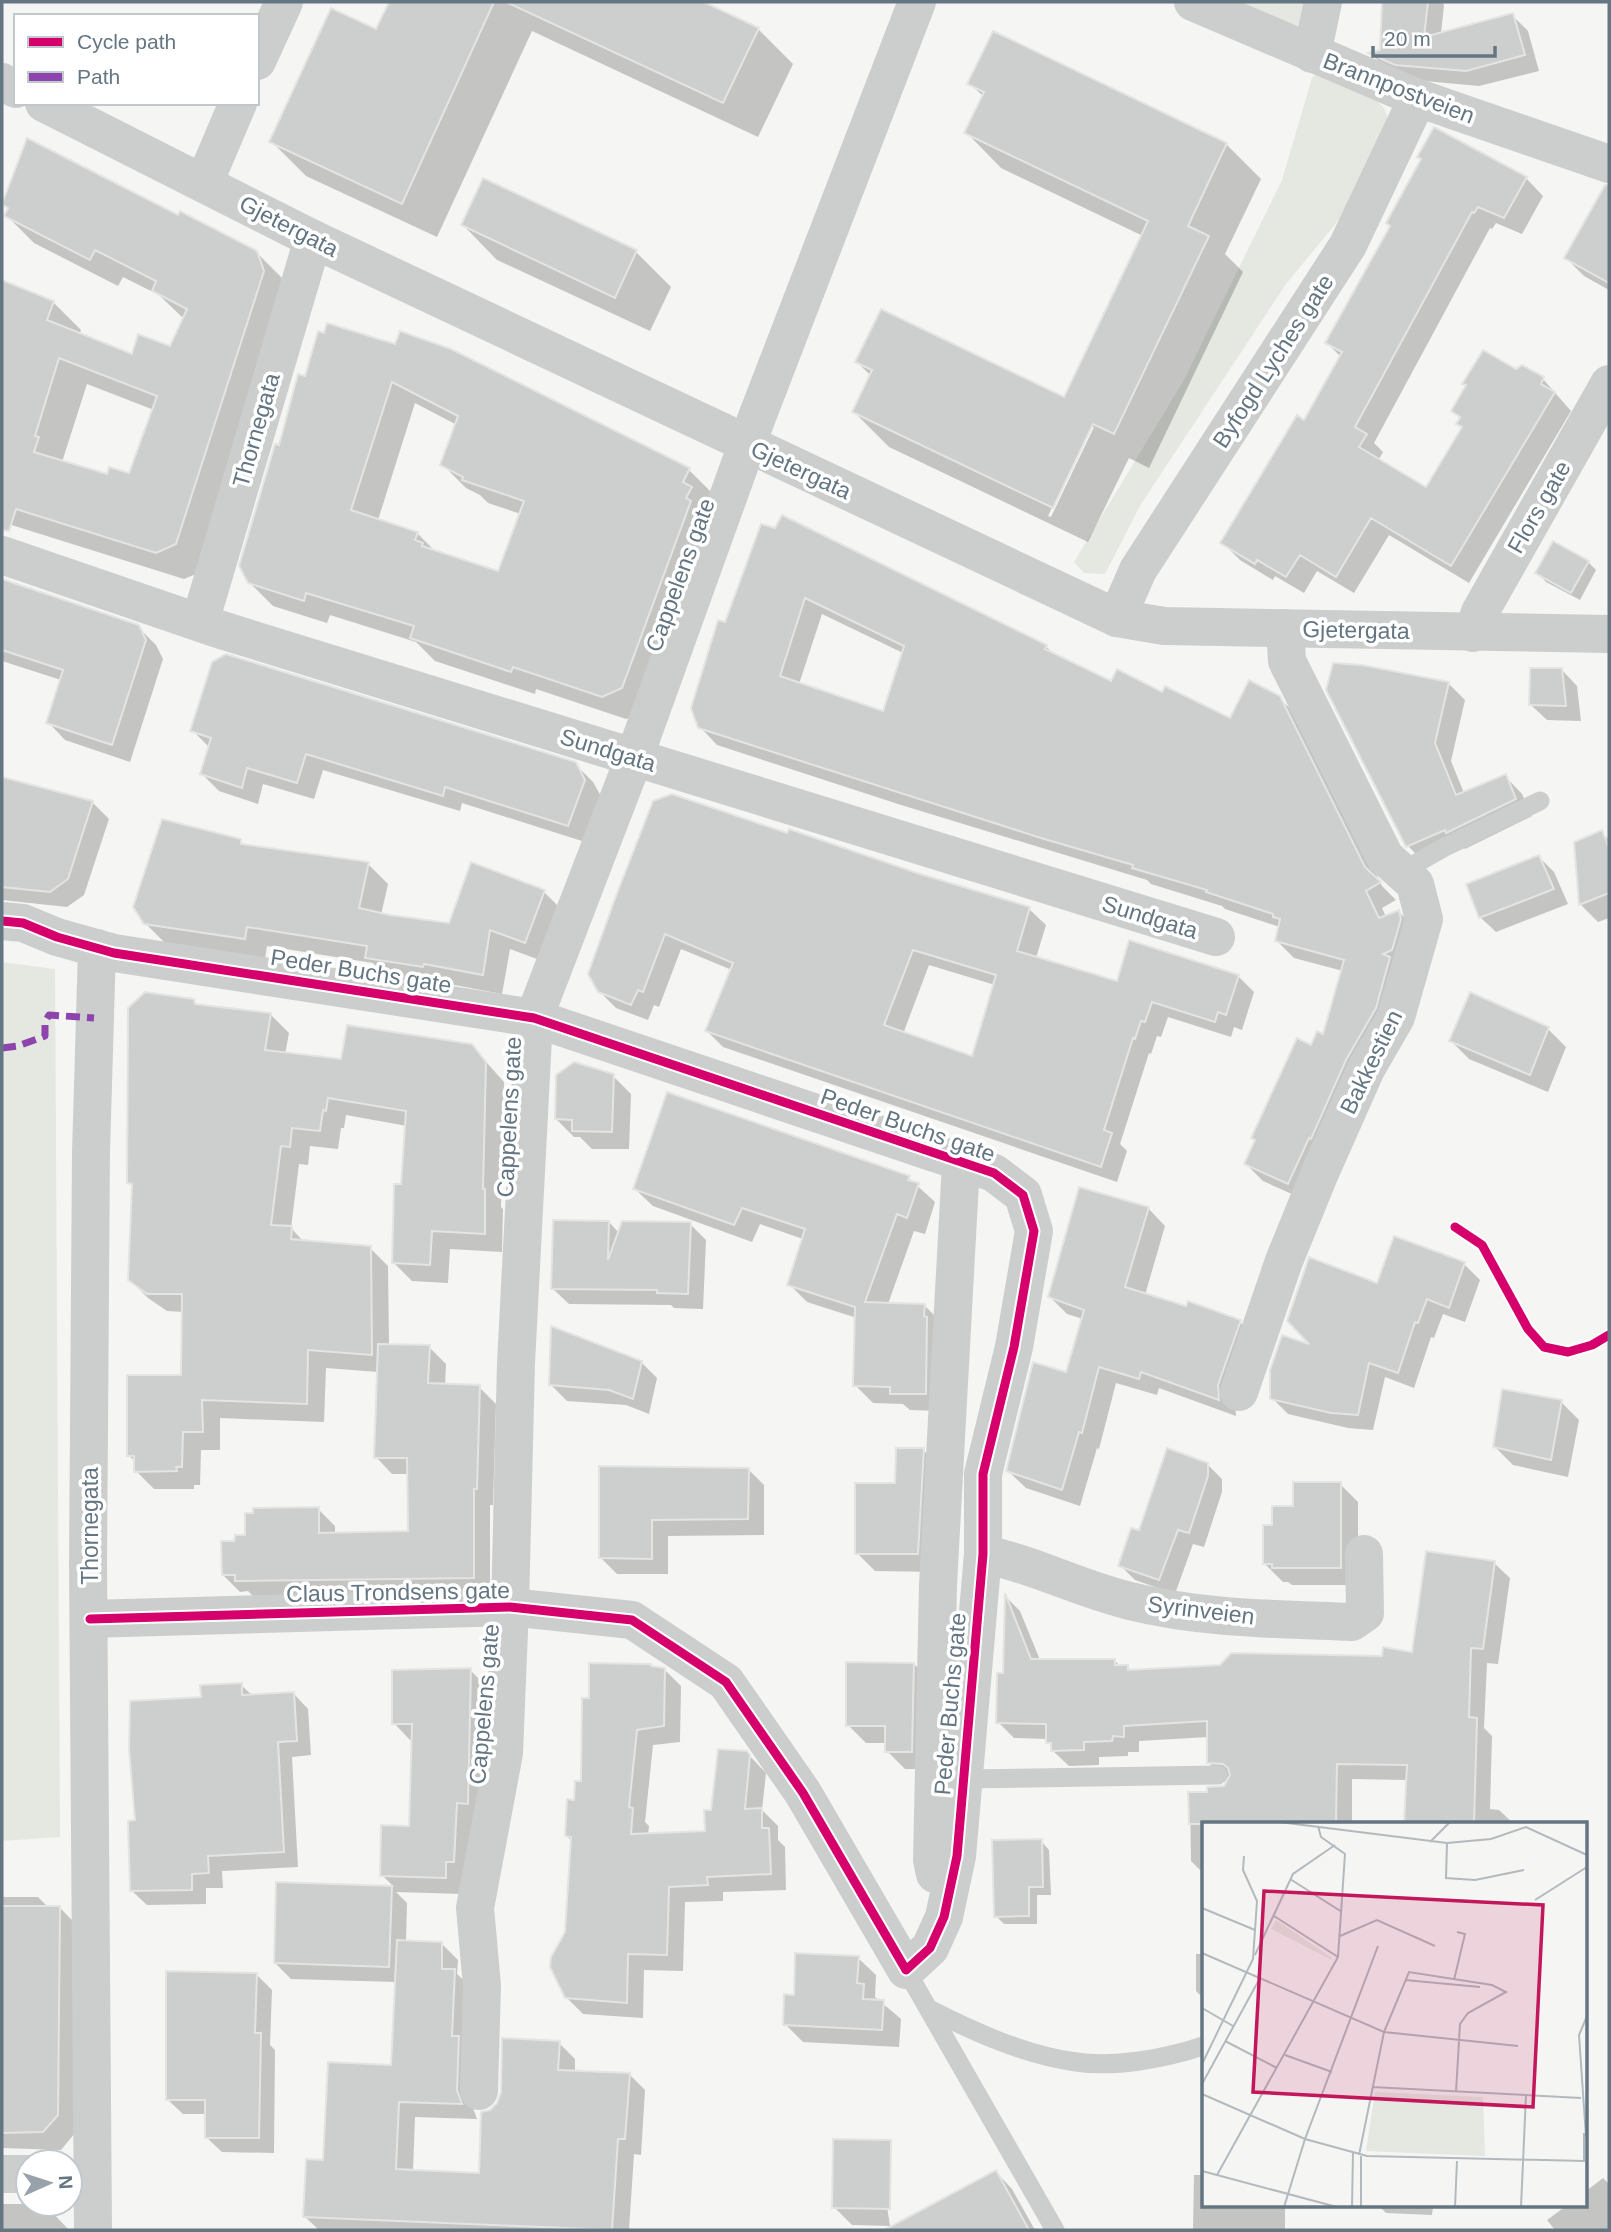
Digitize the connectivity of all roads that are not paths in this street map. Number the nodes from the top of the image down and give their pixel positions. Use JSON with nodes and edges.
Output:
{"nodes":[{"id":1,"x":284,"y":2,"type":"edge"},
{"id":2,"x":1194,"y":2,"type":"edge"},
{"id":3,"x":1323,"y":2,"type":"edge"},
{"id":4,"x":914,"y":3,"type":"edge"},
{"id":5,"x":1312,"y":54,"type":"junction"},
{"id":6,"x":259,"y":57,"type":"edge"},
{"id":7,"x":1415,"y":97,"type":"junction"},
{"id":8,"x":48,"y":105,"type":"edge"},
{"id":9,"x":238,"y":105,"type":"edge"},
{"id":10,"x":1609,"y":164,"type":"edge"},
{"id":11,"x":204,"y":183,"type":"junction"},
{"id":12,"x":313,"y":239,"type":"junction"},
{"id":13,"x":1609,"y":384,"type":"edge"},
{"id":14,"x":748,"y":445,"type":"junction"},
{"id":15,"x":2,"y":555,"type":"edge"},
{"id":16,"x":1117,"y":618,"type":"junction"},
{"id":17,"x":200,"y":622,"type":"junction"},
{"id":18,"x":1285,"y":628,"type":"junction"},
{"id":19,"x":1474,"y":633,"type":"junction"},
{"id":20,"x":1609,"y":634,"type":"edge"},
{"id":21,"x":634,"y":758,"type":"junction"},
{"id":22,"x":1541,"y":801,"type":"dead end"},
{"id":23,"x":1401,"y":872,"type":"junction"},
{"id":24,"x":2,"y":921,"type":"edge"},
{"id":25,"x":1216,"y":937,"type":"dead end"},
{"id":26,"x":97,"y":948,"type":"junction"},
{"id":27,"x":534,"y":1017,"type":"junction"},
{"id":28,"x":961,"y":1163,"type":"junction"},
{"id":29,"x":1239,"y":1392,"type":"dead end"},
{"id":30,"x":983,"y":1553,"type":"junction"},
{"id":31,"x":1364,"y":1554,"type":"dead end"},
{"id":32,"x":510,"y":1607,"type":"junction"},
{"id":33,"x":90,"y":1619,"type":"junction"},
{"id":34,"x":1218,"y":1775,"type":"dead end"},
{"id":35,"x":963,"y":1779,"type":"junction"},
{"id":36,"x":944,"y":1917,"type":"junction"},
{"id":37,"x":906,"y":1970,"type":"junction"},
{"id":38,"x":929,"y":2008,"type":"junction"},
{"id":39,"x":1202,"y":2046,"type":"edge"},
{"id":40,"x":479,"y":2091,"type":"dead end"},
{"id":41,"x":81,"y":2148,"type":"edge"},
{"id":42,"x":84,"y":2187,"type":"edge"},
{"id":43,"x":93,"y":2230,"type":"edge"},
{"id":44,"x":1055,"y":2230,"type":"edge"}],
"edges":[{"from":1,"to":6,"type":"street"},
{"from":2,"to":5,"type":"street","name":"Brannpostveien"},
{"from":3,"to":5,"type":"street"},
{"from":4,"to":14,"type":"street","name":"Cappelens gate"},
{"from":5,"to":7,"type":"street","name":"Brannpostveien"},
{"from":7,"to":10,"type":"street","name":"Brannpostveien"},
{"from":7,"to":16,"type":"street","name":"Byfogd Lyches gate"},
{"from":8,"to":11,"type":"street","name":"Gjetergata"},
{"from":9,"to":11,"type":"street"},
{"from":11,"to":12,"type":"street","name":"Gjetergata"},
{"from":12,"to":14,"type":"street","name":"Gjetergata"},
{"from":12,"to":17,"type":"street","name":"Thornegata"},
{"from":13,"to":19,"type":"street","name":"Flors gate"},
{"from":14,"to":16,"type":"street","name":"Gjetergata"},
{"from":14,"to":21,"type":"street","name":"Cappelens gate"},
{"from":15,"to":17,"type":"street","name":"Sundgata"},
{"from":16,"to":18,"type":"street","name":"Gjetergata"},
{"from":17,"to":21,"type":"street","name":"Sundgata"},
{"from":18,"to":19,"type":"street","name":"Gjetergata"},
{"from":18,"to":23,"type":"street","name":"Bakkestien"},
{"from":19,"to":20,"type":"street","name":"Gjetergata"},
{"from":21,"to":25,"type":"street","name":"Sundgata"},
{"from":21,"to":27,"type":"street","name":"Cappelens gate"},
{"from":22,"to":23,"type":"lane"},
{"from":23,"to":29,"type":"street","name":"Bakkestien"},
{"from":24,"to":26,"type":"street","name":"Peder Buchs gate"},
{"from":26,"to":27,"type":"street","name":"Peder Buchs gate"},
{"from":26,"to":33,"type":"street","name":"Thornegata"},
{"from":27,"to":28,"type":"street","name":"Peder Buchs gate"},
{"from":27,"to":32,"type":"street","name":"Cappelens gate"},
{"from":28,"to":30,"type":"street","name":"Peder Buchs gate"},
{"from":28,"to":36,"type":"street","name":"Peder Buchs gate"},
{"from":30,"to":31,"type":"street","name":"Syrinveien"},
{"from":30,"to":35,"type":"street","name":"Peder Buchs gate"},
{"from":32,"to":33,"type":"street","name":"Claus Trondsens gate"},
{"from":32,"to":37,"type":"street","name":"Claus Trondsens gate"},
{"from":32,"to":40,"type":"street","name":"Cappelens gate"},
{"from":33,"to":41,"type":"street","name":"Thornegata"},
{"from":34,"to":35,"type":"lane"},
{"from":35,"to":36,"type":"street","name":"Peder Buchs gate"},
{"from":36,"to":37,"type":"street","name":"Peder Buchs gate"},
{"from":37,"to":38,"type":"lane","name":"Claus Trondsens gate"},
{"from":38,"to":39,"type":"lane"},
{"from":38,"to":44,"type":"lane","name":"Claus Trondsens gate"},
{"from":42,"to":43,"type":"street","name":"Thornegata"}]}
